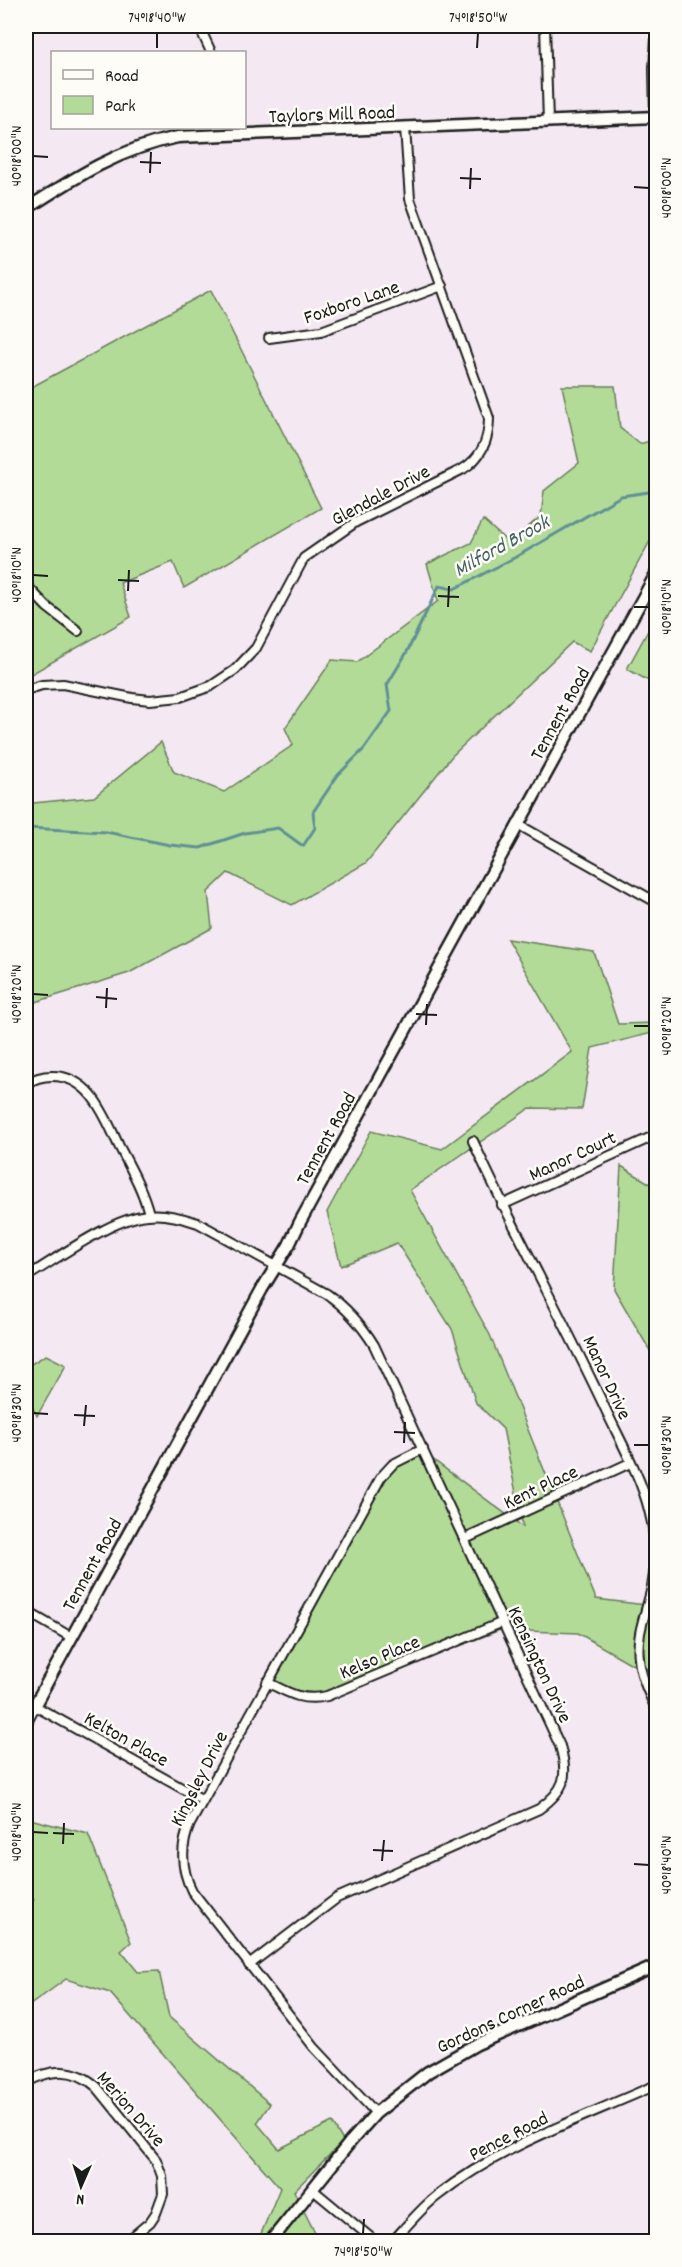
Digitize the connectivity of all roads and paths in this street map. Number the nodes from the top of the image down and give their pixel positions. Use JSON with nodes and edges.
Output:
{"nodes":[{"id":1,"x":199,"y":26,"type":"edge"},
{"id":2,"x":545,"y":26,"type":"edge"},
{"id":3,"x":657,"y":38,"type":"edge"},
{"id":4,"x":211,"y":51,"type":"edge"},
{"id":5,"x":656,"y":117,"type":"edge"},
{"id":6,"x":548,"y":122,"type":"junction"},
{"id":7,"x":405,"y":128,"type":"junction"},
{"id":8,"x":217,"y":131,"type":"edge"},
{"id":9,"x":26,"y":209,"type":"edge"},
{"id":10,"x":442,"y":286,"type":"junction"},
{"id":11,"x":269,"y":338,"type":"dead end"},
{"id":12,"x":657,"y":574,"type":"edge"},
{"id":13,"x":26,"y":585,"type":"edge"},
{"id":14,"x":78,"y":631,"type":"dead end"},
{"id":15,"x":26,"y":690,"type":"edge"},
{"id":16,"x":519,"y":825,"type":"junction"},
{"id":17,"x":657,"y":902,"type":"edge"},
{"id":18,"x":26,"y":1084,"type":"edge"},
{"id":19,"x":657,"y":1135,"type":"edge"},
{"id":20,"x":472,"y":1141,"type":"dead end"},
{"id":21,"x":502,"y":1205,"type":"junction"},
{"id":22,"x":148,"y":1214,"type":"junction"},
{"id":23,"x":277,"y":1266,"type":"junction"},
{"id":24,"x":26,"y":1277,"type":"edge"},
{"id":25,"x":423,"y":1449,"type":"junction"},
{"id":26,"x":630,"y":1463,"type":"junction"},
{"id":27,"x":465,"y":1539,"type":"junction"},
{"id":28,"x":26,"y":1611,"type":"edge"},
{"id":29,"x":503,"y":1622,"type":"junction"},
{"id":30,"x":71,"y":1637,"type":"junction"},
{"id":31,"x":267,"y":1683,"type":"junction"},
{"id":32,"x":34,"y":1706,"type":"junction"},
{"id":33,"x":657,"y":1709,"type":"edge"},
{"id":34,"x":26,"y":1721,"type":"edge"},
{"id":35,"x":203,"y":1800,"type":"junction"},
{"id":36,"x":249,"y":1965,"type":"junction"},
{"id":37,"x":657,"y":1966,"type":"edge"},
{"id":38,"x":26,"y":2083,"type":"edge"},
{"id":39,"x":657,"y":2085,"type":"edge"},
{"id":40,"x":376,"y":2113,"type":"junction"},
{"id":41,"x":312,"y":2189,"type":"junction"},
{"id":42,"x":126,"y":2241,"type":"edge"},
{"id":43,"x":270,"y":2241,"type":"edge"},
{"id":44,"x":376,"y":2241,"type":"edge"},
{"id":45,"x":392,"y":2241,"type":"edge"}],
"edges":[{"from":1,"to":4,"type":"street"},
{"from":2,"to":6,"type":"street"},
{"from":3,"to":5,"type":"street"},
{"from":5,"to":6,"type":"street","name":"Taylors Mill Road"},
{"from":6,"to":7,"type":"street","name":"Taylors Mill Road"},
{"from":7,"to":8,"type":"street","name":"Taylors Mill Road"},
{"from":7,"to":10,"type":"street","name":"Glendale Drive"},
{"from":8,"to":9,"type":"street","name":"Taylors Mill Road"},
{"from":10,"to":11,"type":"street","name":"Foxboro Lane"},
{"from":10,"to":15,"type":"street","name":"Glendale Drive"},
{"from":12,"to":16,"type":"street","name":"Tennent Road"},
{"from":13,"to":14,"type":"street"},
{"from":16,"to":17,"type":"street"},
{"from":16,"to":23,"type":"street","name":"Tennent Road"},
{"from":18,"to":22,"type":"street"},
{"from":19,"to":21,"type":"street","name":"Manor Court"},
{"from":20,"to":21,"type":"street","name":"Manor Drive"},
{"from":21,"to":26,"type":"street","name":"Manor Drive"},
{"from":22,"to":23,"type":"street","name":"Kensington Drive"},
{"from":22,"to":24,"type":"street"},
{"from":23,"to":25,"type":"street","name":"Kensington Drive"},
{"from":23,"to":30,"type":"street","name":"Tennent Road"},
{"from":25,"to":27,"type":"street","name":"Kensington Drive"},
{"from":25,"to":31,"type":"street","name":"Kingsley Drive"},
{"from":26,"to":27,"type":"street","name":"Kent Place"},
{"from":26,"to":33,"type":"street","name":"Manor Drive"},
{"from":27,"to":29,"type":"street","name":"Kensington Drive"},
{"from":28,"to":30,"type":"street"},
{"from":29,"to":31,"type":"street","name":"Kelso Place"},
{"from":29,"to":36,"type":"street","name":"Kensington Drive"},
{"from":30,"to":32,"type":"street","name":"Tennent Road"},
{"from":31,"to":35,"type":"street","name":"Kingsley Drive"},
{"from":32,"to":34,"type":"street","name":"Tennent Road"},
{"from":32,"to":35,"type":"street","name":"Kelton Place"},
{"from":35,"to":36,"type":"street","name":"Kingsley Drive"},
{"from":36,"to":40,"type":"street","name":"Kingsley Drive"},
{"from":37,"to":40,"type":"street","name":"Gordons Corner Road"},
{"from":38,"to":42,"type":"street","name":"Merion Drive"},
{"from":39,"to":45,"type":"street","name":"Pence Road"},
{"from":40,"to":41,"type":"street","name":"Gordons Corner Road"},
{"from":41,"to":43,"type":"street","name":"Gordons Corner Road"},
{"from":41,"to":44,"type":"street"}]}
